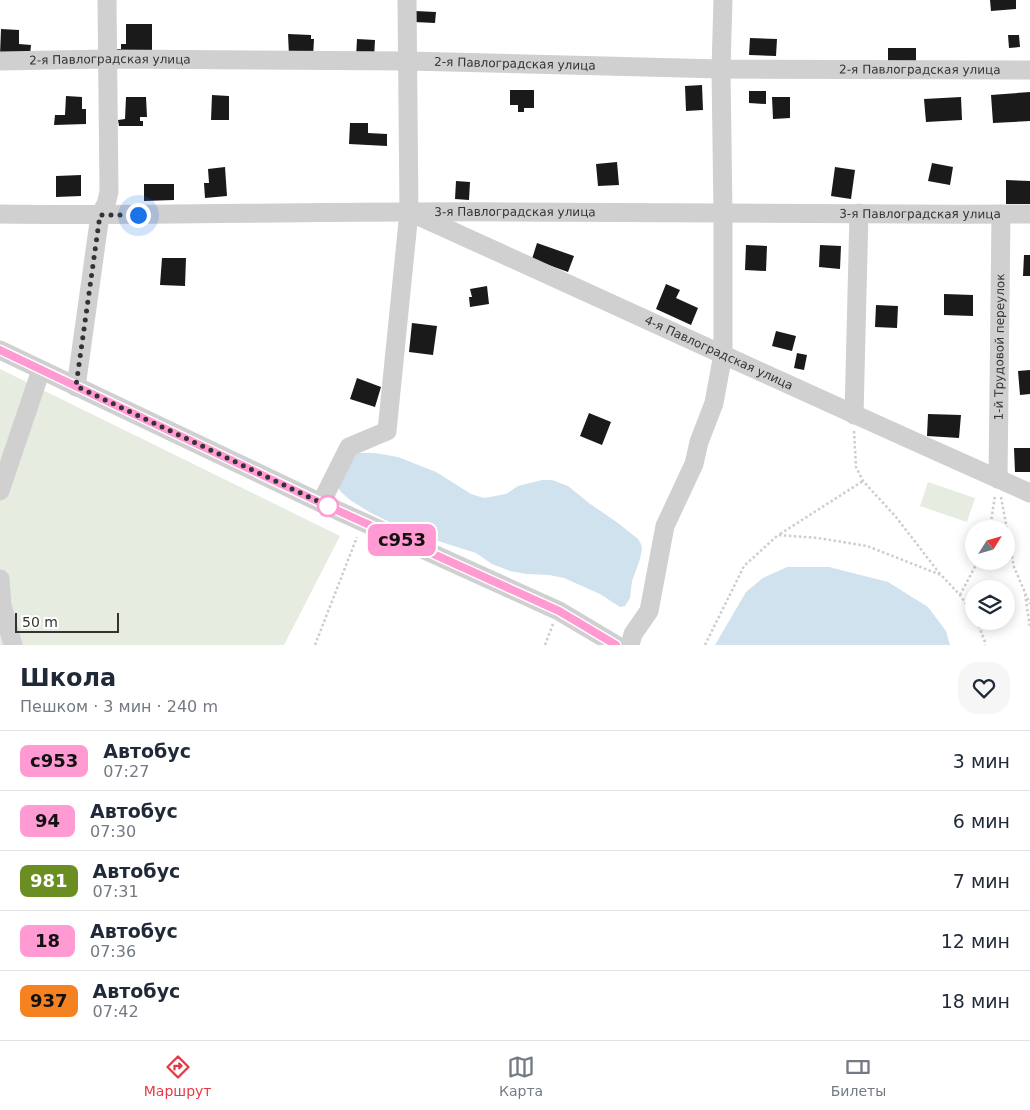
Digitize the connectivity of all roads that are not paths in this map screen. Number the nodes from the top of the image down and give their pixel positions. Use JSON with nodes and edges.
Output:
{"nodes":[{"id":1,"x":107,"y":0,"type":"edge"},
{"id":2,"x":407,"y":0,"type":"edge"},
{"id":3,"x":723,"y":0,"type":"edge"},
{"id":4,"x":107,"y":58,"type":"junction"},
{"id":5,"x":408,"y":61,"type":"junction"},
{"id":6,"x":0,"y":62,"type":"edge"},
{"id":7,"x":722,"y":69,"type":"junction"},
{"id":8,"x":1030,"y":70,"type":"edge"},
{"id":9,"x":409,"y":212,"type":"junction"},
{"id":10,"x":859,"y":213,"type":"junction"},
{"id":11,"x":0,"y":214,"type":"edge"},
{"id":12,"x":724,"y":214,"type":"junction"},
{"id":13,"x":1001,"y":214,"type":"junction"},
{"id":14,"x":1030,"y":214,"type":"edge"},
{"id":15,"x":100,"y":215,"type":"junction"},
{"id":16,"x":0,"y":350,"type":"edge"},
{"id":17,"x":723,"y":354,"type":"junction"},
{"id":18,"x":41,"y":370,"type":"junction"},
{"id":19,"x":76,"y":386,"type":"junction"},
{"id":20,"x":854,"y":415,"type":"junction"},
{"id":21,"x":998,"y":479,"type":"junction"},
{"id":22,"x":0,"y":491,"type":"edge"},
{"id":23,"x":1030,"y":493,"type":"edge"},
{"id":24,"x":321,"y":503,"type":"junction"},
{"id":25,"x":0,"y":579,"type":"edge"},
{"id":26,"x":13,"y":645,"type":"edge"},
{"id":27,"x":616,"y":645,"type":"edge"},
{"id":28,"x":630,"y":645,"type":"edge"}],
"edges":[{"from":1,"to":4,"type":"street"},
{"from":2,"to":5,"type":"street"},
{"from":3,"to":7,"type":"street"},
{"from":4,"to":5,"type":"street","name":"2-я Павлоградская улица"},
{"from":4,"to":6,"type":"street","name":"2-я Павлоградская улица"},
{"from":4,"to":15,"type":"street"},
{"from":5,"to":7,"type":"street","name":"2-я Павлоградская улица"},
{"from":5,"to":9,"type":"street"},
{"from":7,"to":8,"type":"street","name":"2-я Павлоградская улица"},
{"from":7,"to":12,"type":"street"},
{"from":9,"to":12,"type":"street","name":"3-я Павлоградская улица"},
{"from":9,"to":15,"type":"street","name":"3-я Павлоградская улица"},
{"from":9,"to":17,"type":"street","name":"4-я Павлоградская улица"},
{"from":9,"to":24,"type":"street"},
{"from":10,"to":12,"type":"street","name":"3-я Павлоградская улица"},
{"from":10,"to":13,"type":"street","name":"3-я Павлоградская улица"},
{"from":10,"to":20,"type":"street"},
{"from":11,"to":15,"type":"street","name":"3-я Павлоградская улица"},
{"from":12,"to":17,"type":"street"},
{"from":13,"to":14,"type":"street","name":"3-я Павлоградская улица"},
{"from":13,"to":21,"type":"street","name":"1-й Трудовой переулок"},
{"from":15,"to":19,"type":"street"},
{"from":16,"to":18,"type":"street"},
{"from":17,"to":20,"type":"street","name":"4-я Павлоградская улица"},
{"from":17,"to":28,"type":"street"},
{"from":18,"to":19,"type":"street"},
{"from":18,"to":22,"type":"street"},
{"from":19,"to":24,"type":"street"},
{"from":20,"to":21,"type":"street","name":"4-я Павлоградская улица"},
{"from":21,"to":23,"type":"street","name":"4-я Павлоградская улица"},
{"from":24,"to":27,"type":"street"},
{"from":25,"to":26,"type":"street"}]}
